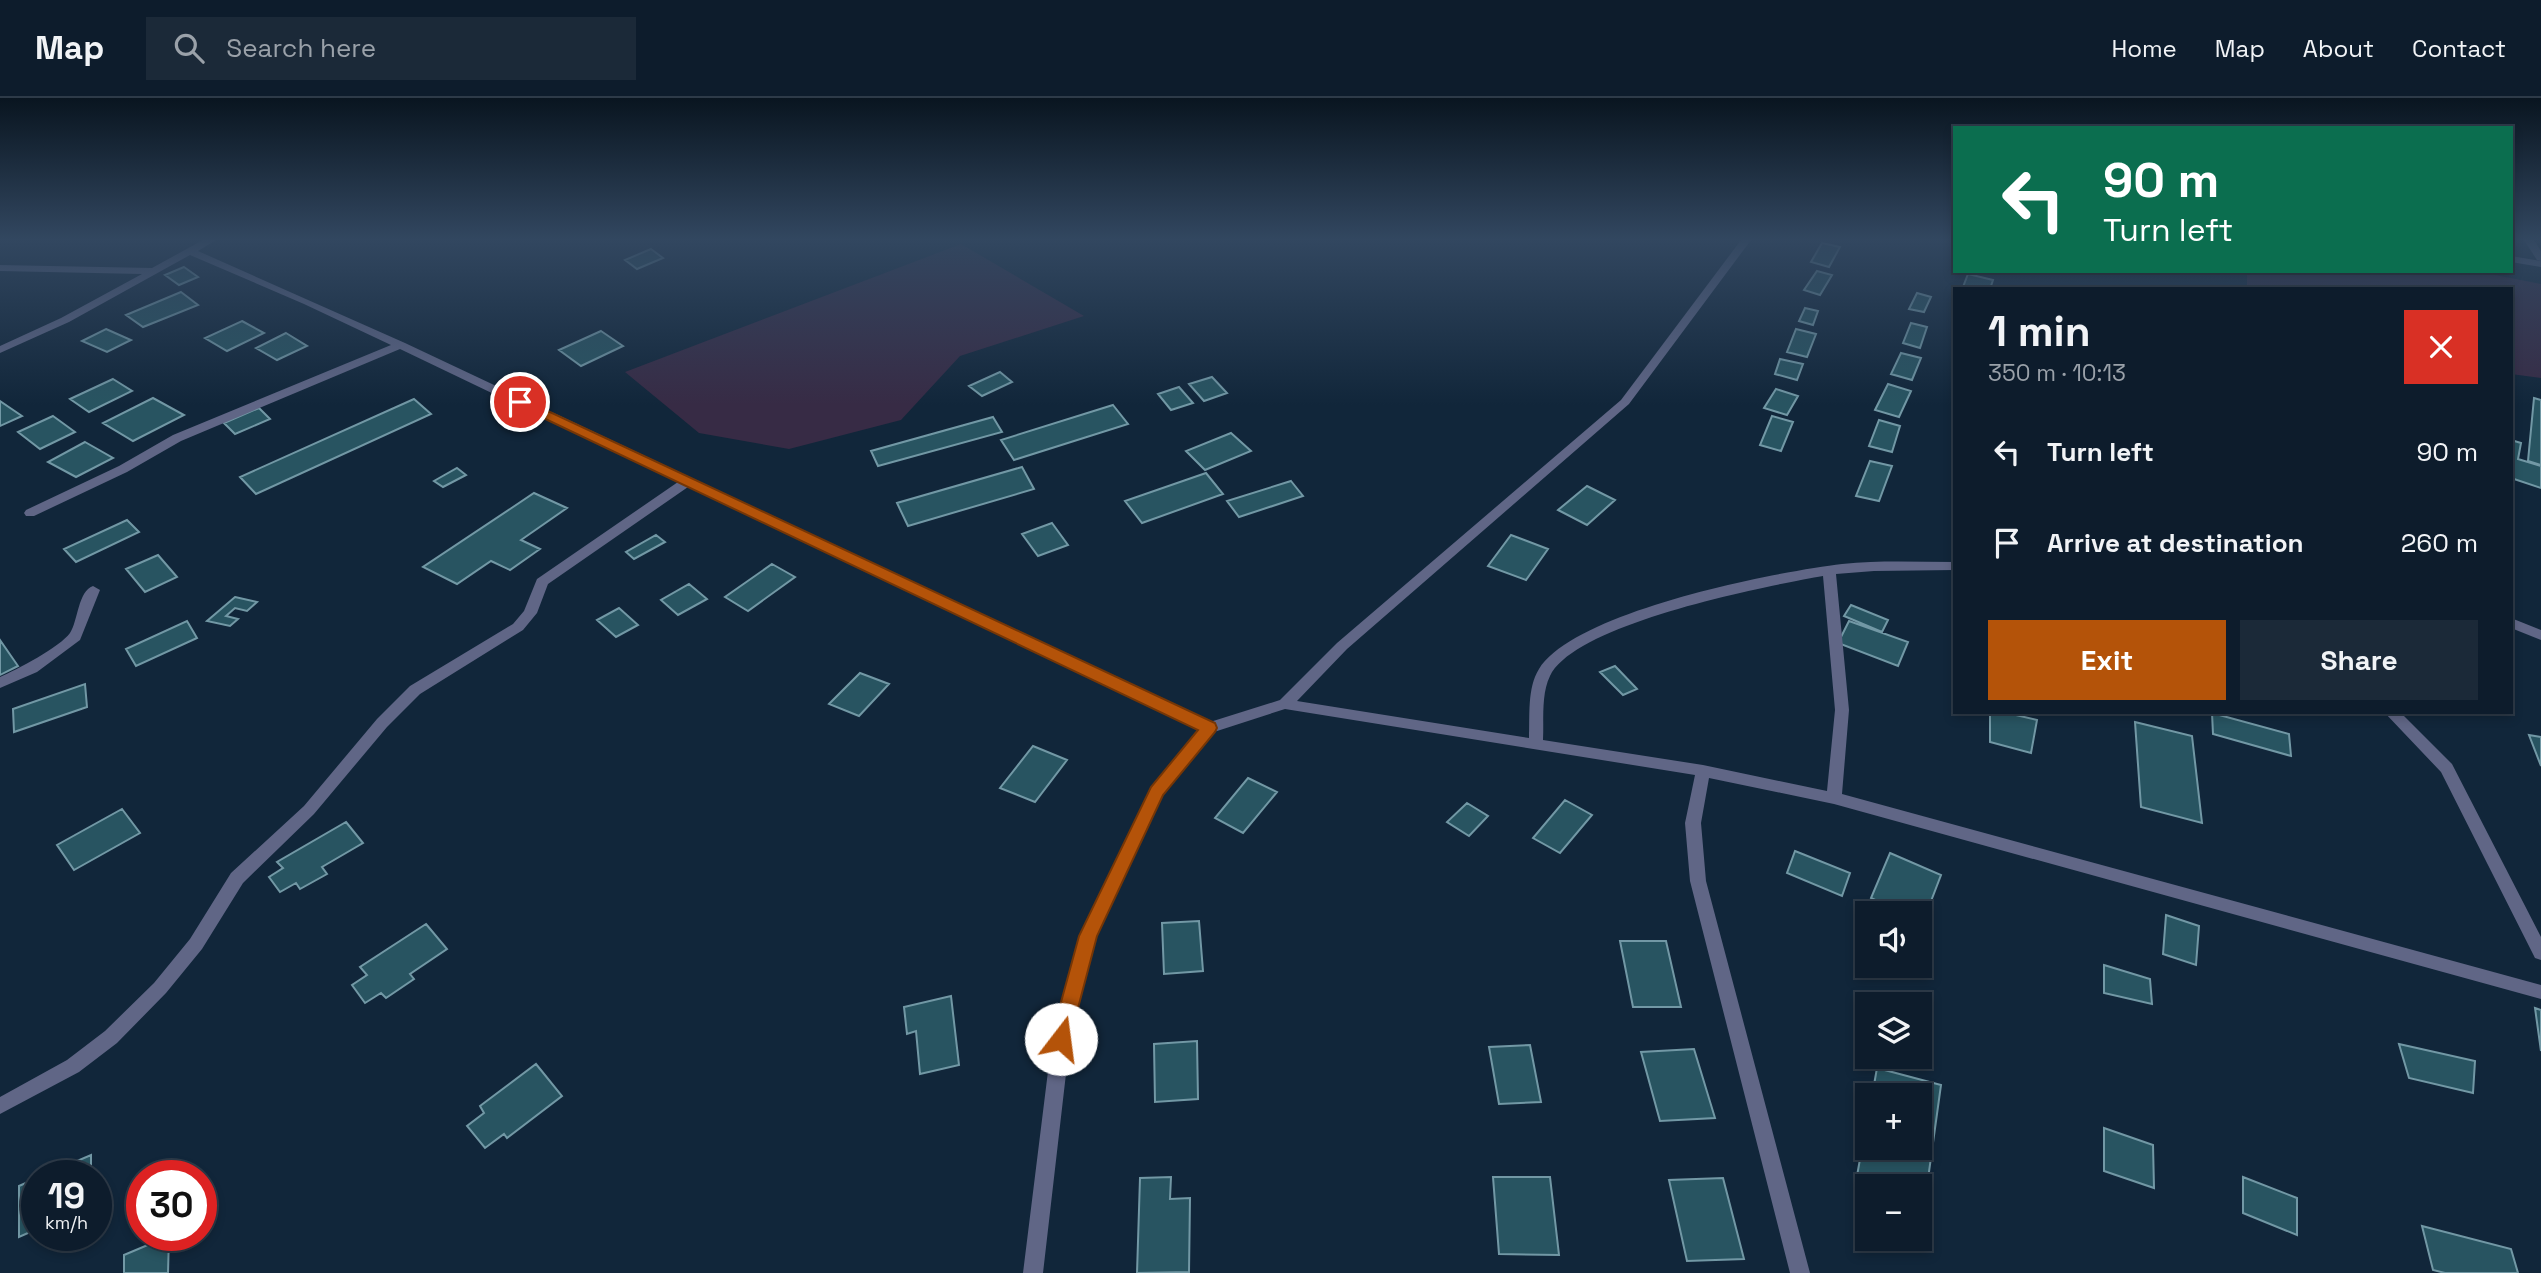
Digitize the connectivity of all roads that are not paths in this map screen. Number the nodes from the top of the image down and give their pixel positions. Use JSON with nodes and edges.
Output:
{"nodes":[{"id":1,"x":111,"y":295,"type":"edge"},
{"id":2,"x":291,"y":295,"type":"edge"},
{"id":3,"x":1705,"y":295,"type":"edge"},
{"id":4,"x":401,"y":345,"type":"junction"},
{"id":5,"x":0,"y":350,"type":"edge"},
{"id":6,"x":688,"y":481,"type":"junction"},
{"id":7,"x":30,"y":513,"type":"dead end"},
{"id":8,"x":1953,"y":566,"type":"edge"},
{"id":9,"x":1829,"y":570,"type":"junction"},
{"id":10,"x":93,"y":590,"type":"dead end"},
{"id":11,"x":2513,"y":624,"type":"edge"},
{"id":12,"x":2541,"y":635,"type":"edge"},
{"id":13,"x":0,"y":683,"type":"edge"},
{"id":14,"x":1284,"y":704,"type":"junction"},
{"id":15,"x":2392,"y":714,"type":"edge"},
{"id":16,"x":1209,"y":728,"type":"junction"},
{"id":17,"x":1536,"y":744,"type":"junction"},
{"id":18,"x":1703,"y":771,"type":"junction"},
{"id":19,"x":1834,"y":798,"type":"junction"},
{"id":20,"x":2541,"y":953,"type":"edge"},
{"id":21,"x":2541,"y":992,"type":"edge"},
{"id":22,"x":0,"y":1106,"type":"edge"},
{"id":23,"x":1033,"y":1273,"type":"edge"},
{"id":24,"x":1800,"y":1273,"type":"edge"}],
"edges":[{"from":1,"to":5,"type":"street"},
{"from":2,"to":4,"type":"street"},
{"from":3,"to":14,"type":"street"},
{"from":4,"to":6,"type":"street"},
{"from":4,"to":7,"type":"street"},
{"from":6,"to":16,"type":"street"},
{"from":6,"to":22,"type":"street"},
{"from":8,"to":9,"type":"street"},
{"from":9,"to":17,"type":"street"},
{"from":9,"to":19,"type":"street"},
{"from":10,"to":13,"type":"street"},
{"from":11,"to":12,"type":"street"},
{"from":14,"to":16,"type":"street"},
{"from":14,"to":17,"type":"street"},
{"from":15,"to":20,"type":"street"},
{"from":16,"to":23,"type":"street"},
{"from":17,"to":18,"type":"street"},
{"from":18,"to":19,"type":"street"},
{"from":18,"to":24,"type":"street"},
{"from":19,"to":21,"type":"street"}]}
